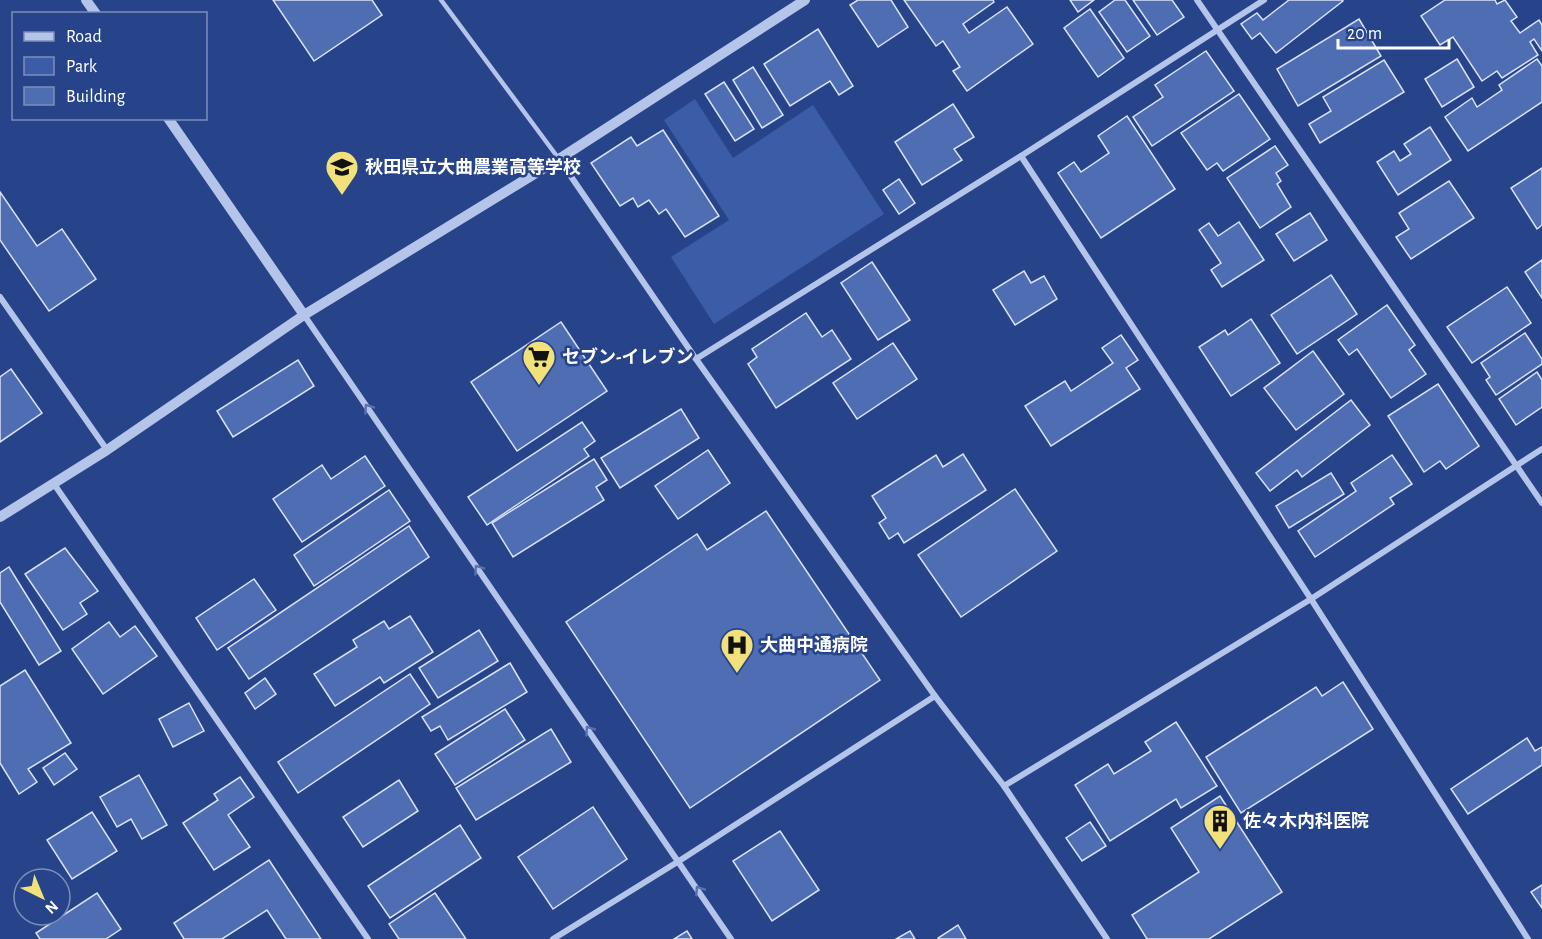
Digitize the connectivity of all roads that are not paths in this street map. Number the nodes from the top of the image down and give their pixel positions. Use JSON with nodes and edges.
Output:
{"nodes":[{"id":1,"x":441,"y":0,"type":"edge"},
{"id":2,"x":805,"y":0,"type":"edge"},
{"id":3,"x":1197,"y":0,"type":"edge"},
{"id":4,"x":1264,"y":0,"type":"edge"},
{"id":5,"x":1217,"y":30,"type":"junction"},
{"id":6,"x":169,"y":120,"type":"edge"},
{"id":7,"x":1021,"y":156,"type":"junction"},
{"id":8,"x":559,"y":159,"type":"junction"},
{"id":9,"x":0,"y":297,"type":"edge"},
{"id":10,"x":304,"y":315,"type":"junction"},
{"id":11,"x":696,"y":359,"type":"junction"},
{"id":12,"x":1542,"y":449,"type":"edge"},
{"id":13,"x":107,"y":450,"type":"junction"},
{"id":14,"x":1516,"y":465,"type":"junction"},
{"id":15,"x":54,"y":484,"type":"junction"},
{"id":16,"x":1542,"y":503,"type":"edge"},
{"id":17,"x":0,"y":517,"type":"edge"},
{"id":18,"x":1311,"y":599,"type":"junction"},
{"id":19,"x":935,"y":696,"type":"junction"},
{"id":20,"x":1004,"y":786,"type":"junction"},
{"id":21,"x":680,"y":861,"type":"junction"},
{"id":22,"x":368,"y":939,"type":"edge"},
{"id":23,"x":553,"y":939,"type":"edge"},
{"id":24,"x":732,"y":939,"type":"edge"},
{"id":25,"x":1107,"y":939,"type":"edge"},
{"id":26,"x":1528,"y":939,"type":"edge"}],
"edges":[{"from":1,"to":8,"type":"lane"},
{"from":2,"to":8,"type":"street"},
{"from":3,"to":5,"type":"street"},
{"from":4,"to":5,"type":"street"},
{"from":5,"to":7,"type":"street"},
{"from":5,"to":14,"type":"street"},
{"from":6,"to":10,"type":"street"},
{"from":7,"to":11,"type":"street"},
{"from":7,"to":18,"type":"street"},
{"from":8,"to":10,"type":"street"},
{"from":8,"to":11,"type":"street"},
{"from":9,"to":13,"type":"street"},
{"from":10,"to":13,"type":"street"},
{"from":21,"to":10,"type":"street","one_way":true},
{"from":11,"to":19,"type":"street"},
{"from":12,"to":14,"type":"street"},
{"from":13,"to":15,"type":"street"},
{"from":14,"to":16,"type":"street"},
{"from":14,"to":18,"type":"street"},
{"from":15,"to":17,"type":"street"},
{"from":15,"to":22,"type":"street"},
{"from":18,"to":20,"type":"street"},
{"from":18,"to":26,"type":"street"},
{"from":19,"to":20,"type":"street"},
{"from":19,"to":21,"type":"street"},
{"from":20,"to":25,"type":"street"},
{"from":21,"to":23,"type":"street"},
{"from":24,"to":21,"type":"street","one_way":true}]}
